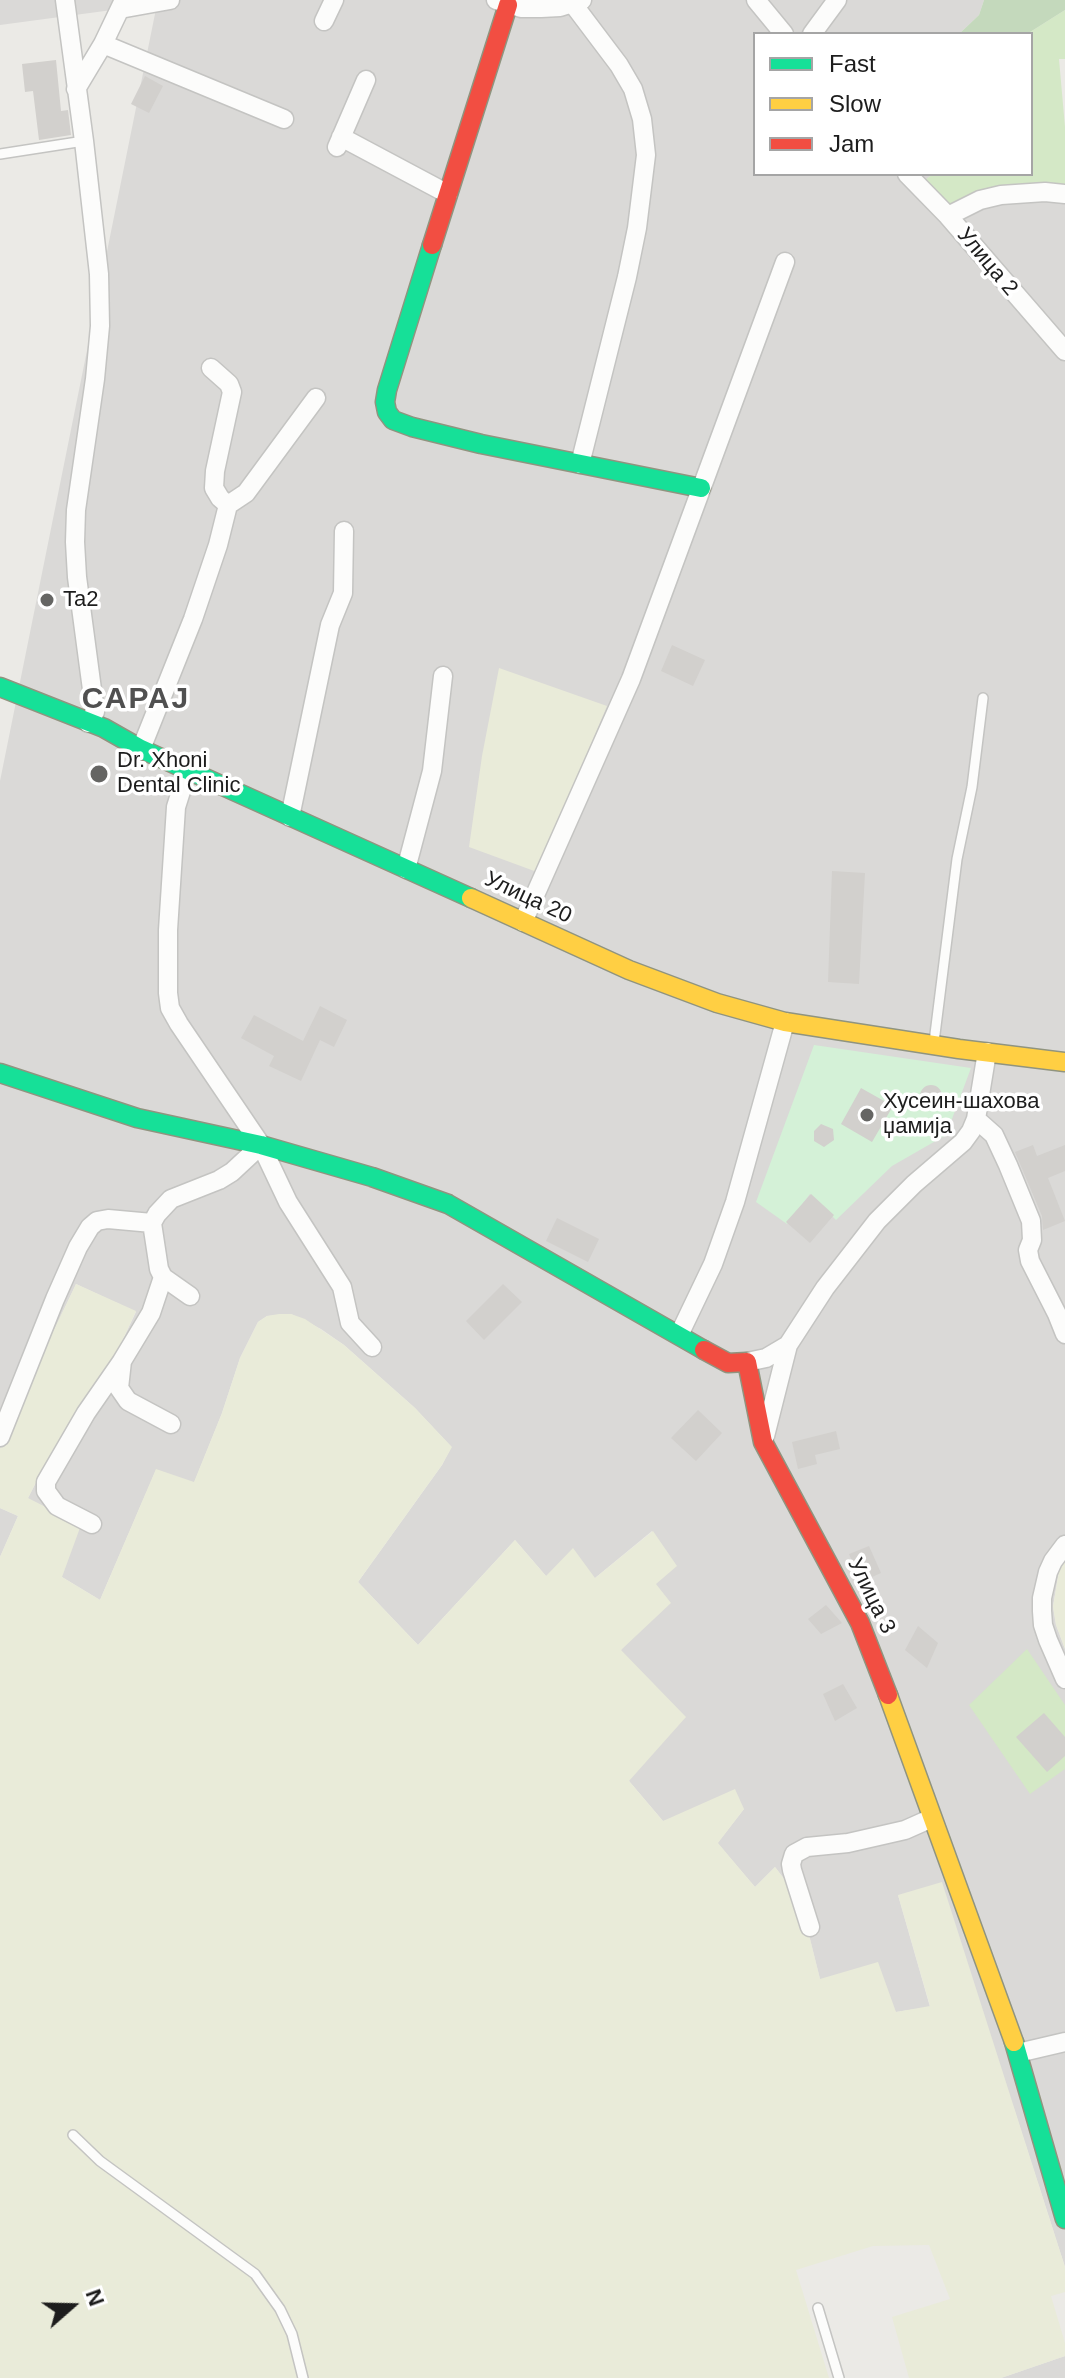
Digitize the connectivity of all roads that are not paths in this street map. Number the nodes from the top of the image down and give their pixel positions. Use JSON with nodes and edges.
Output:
{"nodes":[{"id":1,"x":65,"y":0,"type":"edge"},
{"id":2,"x":170,"y":0,"type":"edge"},
{"id":3,"x":334,"y":0,"type":"edge"},
{"id":4,"x":756,"y":0,"type":"edge"},
{"id":5,"x":837,"y":0,"type":"edge"},
{"id":6,"x":578,"y":2,"type":"edge"},
{"id":7,"x":502,"y":3,"type":"edge"},
{"id":8,"x":122,"y":4,"type":"edge"},
{"id":9,"x":324,"y":21,"type":"dead end"},
{"id":10,"x":782,"y":32,"type":"edge"},
{"id":11,"x":813,"y":32,"type":"edge"},
{"id":12,"x":103,"y":44,"type":"junction"},
{"id":13,"x":366,"y":80,"type":"dead end"},
{"id":14,"x":76,"y":89,"type":"junction"},
{"id":15,"x":284,"y":119,"type":"dead end"},
{"id":16,"x":84,"y":141,"type":"junction"},
{"id":17,"x":0,"y":154,"type":"edge"},
{"id":18,"x":909,"y":176,"type":"edge"},
{"id":19,"x":448,"y":194,"type":"junction"},
{"id":20,"x":1065,"y":194,"type":"edge"},
{"id":21,"x":948,"y":216,"type":"junction"},
{"id":22,"x":785,"y":262,"type":"dead end"},
{"id":23,"x":1065,"y":351,"type":"edge"},
{"id":24,"x":211,"y":368,"type":"dead end"},
{"id":25,"x":316,"y":398,"type":"dead end"},
{"id":26,"x":580,"y":464,"type":"junction"},
{"id":27,"x":701,"y":488,"type":"junction"},
{"id":28,"x":228,"y":505,"type":"junction"},
{"id":29,"x":344,"y":531,"type":"dead end"},
{"id":30,"x":443,"y":676,"type":"dead end"},
{"id":31,"x":0,"y":687,"type":"edge"},
{"id":32,"x":983,"y":698,"type":"dead end"},
{"id":33,"x":88,"y":723,"type":"junction"},
{"id":34,"x":141,"y":749,"type":"junction"},
{"id":35,"x":188,"y":769,"type":"junction"},
{"id":36,"x":290,"y":817,"type":"junction"},
{"id":37,"x":406,"y":869,"type":"junction"},
{"id":38,"x":523,"y":922,"type":"junction"},
{"id":39,"x":785,"y":1022,"type":"junction"},
{"id":40,"x":933,"y":1046,"type":"junction"},
{"id":41,"x":987,"y":1052,"type":"junction"},
{"id":42,"x":1065,"y":1062,"type":"edge"},
{"id":43,"x":0,"y":1073,"type":"edge"},
{"id":44,"x":976,"y":1119,"type":"junction"},
{"id":45,"x":261,"y":1145,"type":"junction"},
{"id":46,"x":152,"y":1223,"type":"junction"},
{"id":47,"x":163,"y":1277,"type":"junction"},
{"id":48,"x":190,"y":1296,"type":"dead end"},
{"id":49,"x":1065,"y":1334,"type":"edge"},
{"id":50,"x":679,"y":1335,"type":"junction"},
{"id":51,"x":788,"y":1345,"type":"junction"},
{"id":52,"x":372,"y":1347,"type":"dead end"},
{"id":53,"x":122,"y":1361,"type":"junction"},
{"id":54,"x":747,"y":1362,"type":"junction"},
{"id":55,"x":171,"y":1424,"type":"dead end"},
{"id":56,"x":0,"y":1437,"type":"edge"},
{"id":57,"x":763,"y":1442,"type":"junction"},
{"id":58,"x":92,"y":1524,"type":"dead end"},
{"id":59,"x":1065,"y":1545,"type":"edge"},
{"id":60,"x":1065,"y":1679,"type":"edge"},
{"id":61,"x":932,"y":1818,"type":"junction"},
{"id":62,"x":810,"y":1927,"type":"dead end"},
{"id":63,"x":1065,"y":2042,"type":"edge"},
{"id":64,"x":1018,"y":2053,"type":"junction"},
{"id":65,"x":73,"y":2135,"type":"dead end"},
{"id":66,"x":1065,"y":2219,"type":"edge"},
{"id":67,"x":818,"y":2308,"type":"dead end"},
{"id":68,"x":303,"y":2378,"type":"edge"},
{"id":69,"x":839,"y":2378,"type":"edge"}],
"edges":[{"from":1,"to":14,"type":"street"},
{"from":2,"to":8,"type":"street"},
{"from":3,"to":9,"type":"street"},
{"from":4,"to":10,"type":"street"},
{"from":5,"to":11,"type":"street"},
{"from":6,"to":7,"type":"street"},
{"from":6,"to":26,"type":"street"},
{"from":7,"to":19,"type":"street"},
{"from":8,"to":12,"type":"street"},
{"from":12,"to":14,"type":"street"},
{"from":12,"to":15,"type":"street"},
{"from":13,"to":19,"type":"street"},
{"from":14,"to":16,"type":"street"},
{"from":16,"to":17,"type":"lane"},
{"from":16,"to":33,"type":"street"},
{"from":18,"to":21,"type":"street","name":"Улица 2"},
{"from":19,"to":26,"type":"street"},
{"from":20,"to":21,"type":"street"},
{"from":21,"to":23,"type":"street","name":"Улица 2"},
{"from":22,"to":27,"type":"street"},
{"from":24,"to":28,"type":"street"},
{"from":25,"to":28,"type":"street"},
{"from":26,"to":27,"type":"street"},
{"from":27,"to":38,"type":"street"},
{"from":28,"to":34,"type":"street"},
{"from":29,"to":36,"type":"street"},
{"from":30,"to":37,"type":"street"},
{"from":31,"to":33,"type":"street","name":"Улица 20"},
{"from":32,"to":40,"type":"lane"},
{"from":33,"to":34,"type":"street","name":"Улица 20"},
{"from":34,"to":35,"type":"street","name":"Улица 20"},
{"from":35,"to":36,"type":"street","name":"Улица 20"},
{"from":35,"to":45,"type":"street"},
{"from":36,"to":37,"type":"street","name":"Улица 20"},
{"from":37,"to":38,"type":"street","name":"Улица 20"},
{"from":38,"to":39,"type":"street","name":"Улица 20"},
{"from":39,"to":40,"type":"street","name":"Улица 20"},
{"from":39,"to":50,"type":"street"},
{"from":40,"to":41,"type":"street","name":"Улица 20"},
{"from":41,"to":42,"type":"street","name":"Улица 20"},
{"from":41,"to":44,"type":"street"},
{"from":43,"to":45,"type":"street"},
{"from":44,"to":49,"type":"street"},
{"from":44,"to":51,"type":"street"},
{"from":45,"to":46,"type":"street"},
{"from":45,"to":50,"type":"street"},
{"from":45,"to":52,"type":"street"},
{"from":46,"to":47,"type":"street"},
{"from":46,"to":56,"type":"street"},
{"from":47,"to":48,"type":"street"},
{"from":47,"to":53,"type":"street"},
{"from":50,"to":54,"type":"street"},
{"from":51,"to":54,"type":"street"},
{"from":51,"to":57,"type":"street"},
{"from":53,"to":55,"type":"street"},
{"from":53,"to":58,"type":"street"},
{"from":54,"to":57,"type":"street","name":"Улица 3"},
{"from":57,"to":61,"type":"street","name":"Улица 3"},
{"from":59,"to":60,"type":"street"},
{"from":61,"to":62,"type":"street"},
{"from":61,"to":64,"type":"street","name":"Улица 3"},
{"from":63,"to":64,"type":"street"},
{"from":64,"to":66,"type":"street","name":"Улица 3"},
{"from":65,"to":68,"type":"lane"},
{"from":67,"to":69,"type":"lane"}]}
